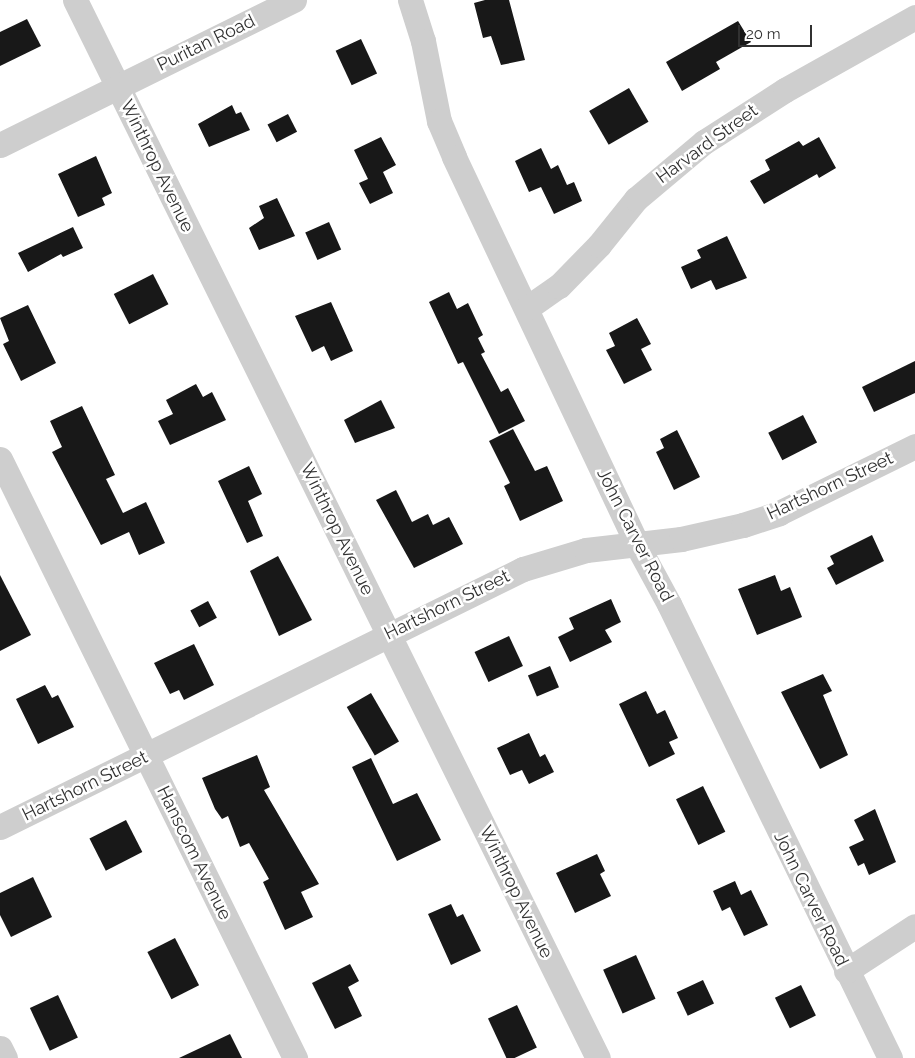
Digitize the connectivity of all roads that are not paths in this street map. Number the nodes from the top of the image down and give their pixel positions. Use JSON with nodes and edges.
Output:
{"nodes":[{"id":1,"x":75,"y":0,"type":"edge"},
{"id":2,"x":294,"y":0,"type":"edge"},
{"id":3,"x":410,"y":0,"type":"edge"},
{"id":4,"x":915,"y":17,"type":"edge"},
{"id":5,"x":118,"y":87,"type":"junction"},
{"id":6,"x":0,"y":145,"type":"edge"},
{"id":7,"x":527,"y":308,"type":"junction"},
{"id":8,"x":915,"y":446,"type":"edge"},
{"id":9,"x":0,"y":460,"type":"edge"},
{"id":10,"x":637,"y":545,"type":"junction"},
{"id":11,"x":389,"y":634,"type":"junction"},
{"id":12,"x":147,"y":756,"type":"junction"},
{"id":13,"x":0,"y":826,"type":"edge"},
{"id":14,"x":915,"y":926,"type":"edge"},
{"id":15,"x":846,"y":971,"type":"junction"},
{"id":16,"x":0,"y":1048,"type":"edge"},
{"id":17,"x":5,"y":1058,"type":"edge"},
{"id":18,"x":295,"y":1058,"type":"edge"},
{"id":19,"x":598,"y":1058,"type":"edge"},
{"id":20,"x":890,"y":1058,"type":"edge"}],
"edges":[{"from":1,"to":5,"type":"street","name":"Winthrop Avenue"},
{"from":2,"to":5,"type":"street","name":"Puritan Road"},
{"from":3,"to":7,"type":"street","name":"John Carver Road"},
{"from":4,"to":7,"type":"street","name":"Harvard Street"},
{"from":5,"to":6,"type":"street","name":"Puritan Road"},
{"from":5,"to":11,"type":"street","name":"Winthrop Avenue"},
{"from":7,"to":10,"type":"street","name":"John Carver Road"},
{"from":8,"to":10,"type":"street","name":"Hartshorn Street"},
{"from":9,"to":12,"type":"street","name":"Hanscom Avenue"},
{"from":10,"to":11,"type":"street","name":"Hartshorn Street"},
{"from":10,"to":15,"type":"street","name":"John Carver Road"},
{"from":11,"to":12,"type":"street","name":"Hartshorn Street"},
{"from":11,"to":19,"type":"street","name":"Winthrop Avenue"},
{"from":12,"to":13,"type":"street","name":"Hartshorn Street"},
{"from":12,"to":18,"type":"street","name":"Hanscom Avenue"},
{"from":14,"to":15,"type":"street"},
{"from":15,"to":20,"type":"street","name":"John Carver Road"},
{"from":16,"to":17,"type":"street"}]}
